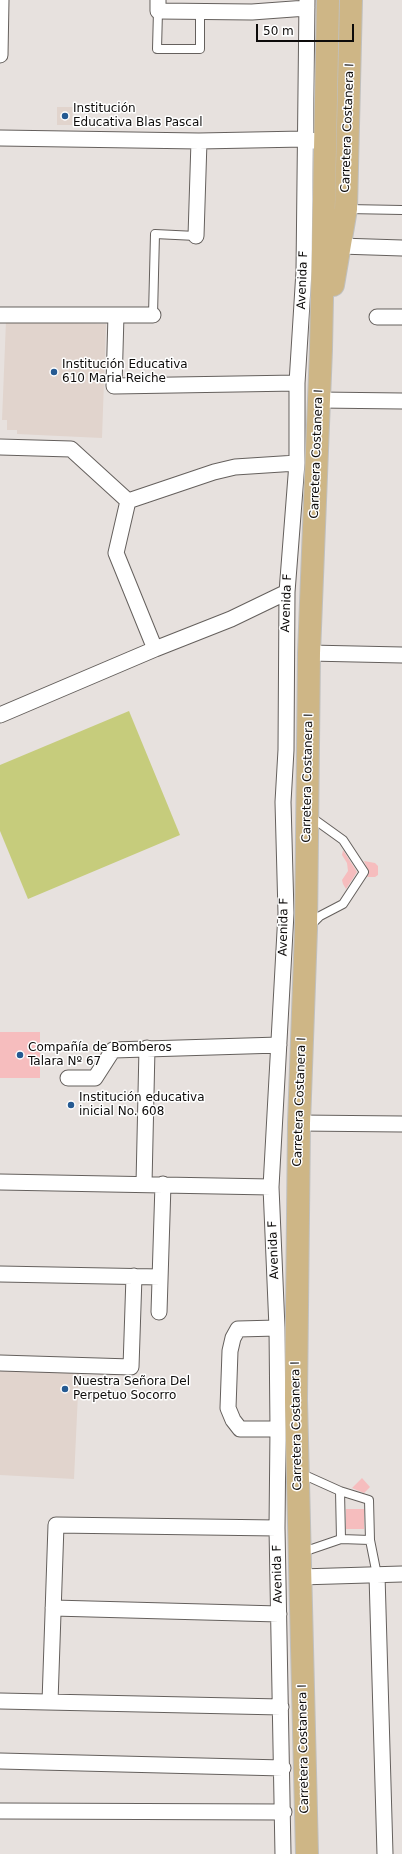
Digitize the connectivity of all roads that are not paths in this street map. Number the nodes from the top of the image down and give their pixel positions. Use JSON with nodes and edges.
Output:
{"nodes":[{"id":1,"x":1,"y":0,"type":"edge"},
{"id":2,"x":328,"y":0,"type":"edge"},
{"id":3,"x":351,"y":0,"type":"edge"},
{"id":4,"x":307,"y":4,"type":"edge"},
{"id":5,"x":158,"y":5,"type":"edge"},
{"id":6,"x":200,"y":12,"type":"junction"},
{"id":7,"x":0,"y":55,"type":"edge"},
{"id":8,"x":0,"y":138,"type":"edge"},
{"id":9,"x":199,"y":141,"type":"junction"},
{"id":10,"x":315,"y":141,"type":"junction"},
{"id":11,"x":346,"y":209,"type":"junction"},
{"id":12,"x":402,"y":210,"type":"edge"},
{"id":13,"x":196,"y":236,"type":"joint"},
{"id":14,"x":340,"y":246,"type":"junction"},
{"id":15,"x":402,"y":248,"type":"edge"},
{"id":16,"x":0,"y":314,"type":"edge"},
{"id":17,"x":116,"y":315,"type":"junction"},
{"id":18,"x":153,"y":315,"type":"joint"},
{"id":19,"x":378,"y":317,"type":"dead end"},
{"id":20,"x":402,"y":317,"type":"edge"},
{"id":21,"x":321,"y":350,"type":"junction"},
{"id":22,"x":297,"y":383,"type":"junction"},
{"id":23,"x":319,"y":400,"type":"junction"},
{"id":24,"x":402,"y":401,"type":"edge"},
{"id":25,"x":0,"y":447,"type":"edge"},
{"id":26,"x":297,"y":463,"type":"junction"},
{"id":27,"x":128,"y":501,"type":"junction"},
{"id":28,"x":287,"y":592,"type":"junction"},
{"id":29,"x":155,"y":649,"type":"junction"},
{"id":30,"x":309,"y":653,"type":"junction"},
{"id":31,"x":402,"y":655,"type":"edge"},
{"id":32,"x":0,"y":715,"type":"edge"},
{"id":33,"x":308,"y":815,"type":"junction"},
{"id":34,"x":306,"y":929,"type":"junction"},
{"id":35,"x":279,"y":1045,"type":"junction"},
{"id":36,"x":147,"y":1048,"type":"junction"},
{"id":37,"x":68,"y":1078,"type":"dead end"},
{"id":38,"x":299,"y":1123,"type":"junction"},
{"id":39,"x":402,"y":1124,"type":"edge"},
{"id":40,"x":0,"y":1182,"type":"edge"},
{"id":41,"x":144,"y":1184,"type":"junction"},
{"id":42,"x":162,"y":1184,"type":"junction"},
{"id":43,"x":271,"y":1186,"type":"junction"},
{"id":44,"x":0,"y":1274,"type":"edge"},
{"id":45,"x":134,"y":1276,"type":"junction"},
{"id":46,"x":160,"y":1277,"type":"junction"},
{"id":47,"x":158,"y":1312,"type":"dead end"},
{"id":48,"x":277,"y":1328,"type":"junction"},
{"id":49,"x":0,"y":1363,"type":"edge"},
{"id":50,"x":278,"y":1429,"type":"junction"},
{"id":51,"x":298,"y":1472,"type":"junction"},
{"id":52,"x":340,"y":1492,"type":"junction"},
{"id":53,"x":277,"y":1528,"type":"junction"},
{"id":54,"x":341,"y":1539,"type":"junction"},
{"id":55,"x":370,"y":1540,"type":"junction"},
{"id":56,"x":300,"y":1553,"type":"junction"},
{"id":57,"x":402,"y":1574,"type":"edge"},
{"id":58,"x":377,"y":1575,"type":"junction"},
{"id":59,"x":300,"y":1576,"type":"junction"},
{"id":60,"x":53,"y":1608,"type":"junction"},
{"id":61,"x":278,"y":1614,"type":"junction"},
{"id":62,"x":0,"y":1701,"type":"edge"},
{"id":63,"x":50,"y":1702,"type":"junction"},
{"id":64,"x":281,"y":1707,"type":"junction"},
{"id":65,"x":0,"y":1761,"type":"edge"},
{"id":66,"x":283,"y":1768,"type":"junction"},
{"id":67,"x":0,"y":1811,"type":"edge"},
{"id":68,"x":284,"y":1812,"type":"junction"},
{"id":69,"x":283,"y":1854,"type":"edge"},
{"id":70,"x":307,"y":1854,"type":"edge"},
{"id":71,"x":384,"y":1854,"type":"edge"}],
"edges":[{"from":1,"to":7,"type":"street"},
{"from":2,"to":10,"type":"main road","name":"Carretera Costanera I"},
{"from":3,"to":11,"type":"main road","name":"Carretera Costanera I"},
{"from":4,"to":6,"type":"street"},
{"from":4,"to":10,"type":"street","name":"Avenida F"},
{"from":5,"to":6,"type":"street"},
{"from":5,"to":6,"type":"lane"},
{"from":8,"to":9,"type":"street"},
{"from":9,"to":10,"type":"street"},
{"from":9,"to":13,"type":"street"},
{"from":10,"to":21,"type":"main road","name":"Carretera Costanera I"},
{"from":10,"to":22,"type":"street","name":"Avenida F"},
{"from":11,"to":12,"type":"lane"},
{"from":11,"to":14,"type":"main road","name":"Carretera Costanera I"},
{"from":13,"to":18,"type":"lane"},
{"from":14,"to":15,"type":"street"},
{"from":14,"to":21,"type":"main road","name":"Carretera Costanera I"},
{"from":16,"to":17,"type":"street"},
{"from":17,"to":18,"type":"street"},
{"from":17,"to":22,"type":"street"},
{"from":19,"to":20,"type":"street"},
{"from":21,"to":23,"type":"main road","name":"Carretera Costanera I"},
{"from":22,"to":26,"type":"street","name":"Avenida F"},
{"from":23,"to":24,"type":"street"},
{"from":23,"to":30,"type":"main road","name":"Carretera Costanera I"},
{"from":25,"to":27,"type":"street"},
{"from":26,"to":27,"type":"street"},
{"from":26,"to":28,"type":"street","name":"Avenida F"},
{"from":27,"to":29,"type":"street"},
{"from":28,"to":29,"type":"street"},
{"from":28,"to":35,"type":"street","name":"Avenida F"},
{"from":29,"to":32,"type":"street"},
{"from":30,"to":31,"type":"street"},
{"from":30,"to":33,"type":"main road","name":"Carretera Costanera I"},
{"from":33,"to":34,"type":"main road","name":"Carretera Costanera I"},
{"from":33,"to":34,"type":"lane"},
{"from":34,"to":38,"type":"main road","name":"Carretera Costanera I"},
{"from":35,"to":36,"type":"street"},
{"from":35,"to":43,"type":"street","name":"Avenida F"},
{"from":36,"to":37,"type":"street"},
{"from":36,"to":41,"type":"street"},
{"from":38,"to":39,"type":"street"},
{"from":38,"to":51,"type":"main road","name":"Carretera Costanera I"},
{"from":40,"to":41,"type":"street"},
{"from":41,"to":42,"type":"street"},
{"from":42,"to":43,"type":"street"},
{"from":42,"to":46,"type":"street"},
{"from":43,"to":48,"type":"street","name":"Avenida F"},
{"from":44,"to":45,"type":"street"},
{"from":45,"to":46,"type":"street"},
{"from":45,"to":49,"type":"street"},
{"from":46,"to":47,"type":"street"},
{"from":48,"to":50,"type":"street","name":"Avenida F"},
{"from":48,"to":50,"type":"street"},
{"from":50,"to":53,"type":"street","name":"Avenida F"},
{"from":51,"to":52,"type":"lane"},
{"from":51,"to":56,"type":"main road","name":"Carretera Costanera I"},
{"from":52,"to":54,"type":"lane"},
{"from":52,"to":55,"type":"lane"},
{"from":53,"to":60,"type":"street"},
{"from":53,"to":61,"type":"street","name":"Avenida F"},
{"from":54,"to":55,"type":"lane"},
{"from":54,"to":56,"type":"lane"},
{"from":55,"to":58,"type":"lane"},
{"from":56,"to":59,"type":"main road","name":"Carretera Costanera I"},
{"from":57,"to":58,"type":"street"},
{"from":58,"to":59,"type":"street"},
{"from":58,"to":71,"type":"street"},
{"from":59,"to":70,"type":"main road","name":"Carretera Costanera I"},
{"from":60,"to":61,"type":"street"},
{"from":60,"to":63,"type":"street"},
{"from":61,"to":64,"type":"street","name":"Avenida F"},
{"from":62,"to":63,"type":"street"},
{"from":63,"to":64,"type":"street"},
{"from":64,"to":66,"type":"street","name":"Avenida F"},
{"from":65,"to":66,"type":"street"},
{"from":66,"to":68,"type":"street","name":"Avenida F"},
{"from":67,"to":68,"type":"street"},
{"from":68,"to":69,"type":"street","name":"Avenida F"}]}
